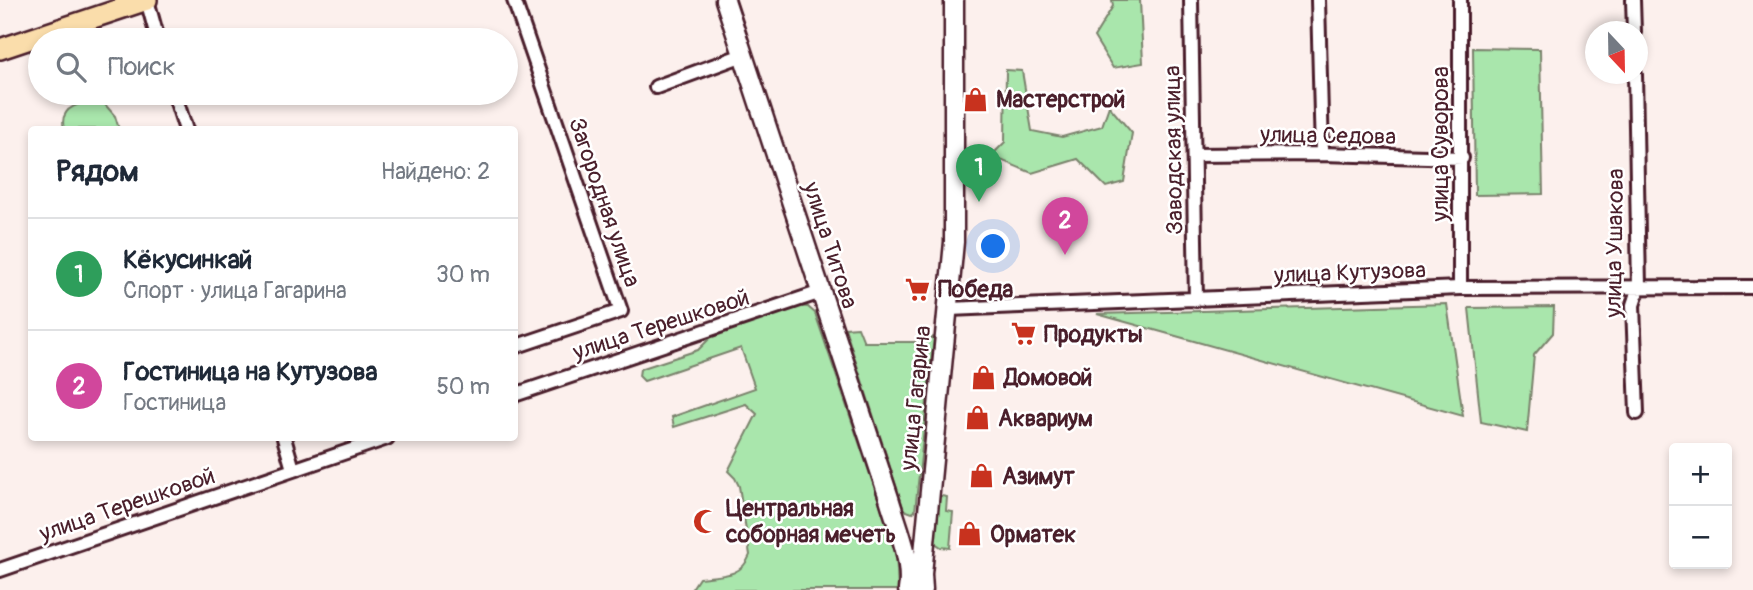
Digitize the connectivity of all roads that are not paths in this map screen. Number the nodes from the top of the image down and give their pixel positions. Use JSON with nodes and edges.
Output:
{"nodes":[{"id":1,"x":147,"y":0,"type":"edge"},
{"id":2,"x":514,"y":0,"type":"edge"},
{"id":3,"x":725,"y":0,"type":"edge"},
{"id":4,"x":954,"y":0,"type":"edge"},
{"id":5,"x":1191,"y":0,"type":"edge"},
{"id":6,"x":1318,"y":0,"type":"edge"},
{"id":7,"x":1460,"y":0,"type":"edge"},
{"id":8,"x":1633,"y":0,"type":"edge"},
{"id":9,"x":1634,"y":21,"type":"edge"},
{"id":10,"x":65,"y":28,"type":"edge"},
{"id":11,"x":155,"y":28,"type":"edge"},
{"id":12,"x":28,"y":40,"type":"edge"},
{"id":13,"x":0,"y":50,"type":"edge"},
{"id":14,"x":743,"y":55,"type":"junction"},
{"id":15,"x":1635,"y":84,"type":"edge"},
{"id":16,"x":656,"y":87,"type":"dead end"},
{"id":17,"x":178,"y":105,"type":"edge"},
{"id":18,"x":185,"y":126,"type":"edge"},
{"id":19,"x":1322,"y":154,"type":"junction"},
{"id":20,"x":1194,"y":155,"type":"junction"},
{"id":21,"x":1462,"y":158,"type":"junction"},
{"id":22,"x":1753,"y":286,"type":"edge"},
{"id":23,"x":1639,"y":287,"type":"junction"},
{"id":24,"x":1460,"y":289,"type":"junction"},
{"id":25,"x":821,"y":292,"type":"junction"},
{"id":26,"x":1196,"y":300,"type":"junction"},
{"id":27,"x":948,"y":309,"type":"junction"},
{"id":28,"x":518,"y":346,"type":"edge"},
{"id":29,"x":518,"y":394,"type":"edge"},
{"id":30,"x":1637,"y":413,"type":"dead end"},
{"id":31,"x":285,"y":441,"type":"edge"},
{"id":32,"x":378,"y":441,"type":"edge"},
{"id":33,"x":293,"y":469,"type":"junction"},
{"id":34,"x":891,"y":505,"type":"junction"},
{"id":35,"x":928,"y":509,"type":"junction"},
{"id":36,"x":924,"y":552,"type":"junction"},
{"id":37,"x":0,"y":570,"type":"edge"},
{"id":38,"x":908,"y":590,"type":"edge"},
{"id":39,"x":923,"y":590,"type":"edge"}],
"edges":[{"from":1,"to":10,"type":"main road"},
{"from":1,"to":11,"type":"street"},
{"from":2,"to":28,"type":"street","name":"Загородная улица"},
{"from":3,"to":14,"type":"main road","name":"улица Титова"},
{"from":4,"to":27,"type":"main road","name":"улица Гагарина"},
{"from":5,"to":20,"type":"street","name":"Заводская улица"},
{"from":6,"to":19,"type":"street"},
{"from":7,"to":21,"type":"street","name":"улица Суворова"},
{"from":8,"to":9,"type":"street"},
{"from":12,"to":13,"type":"main road"},
{"from":14,"to":16,"type":"street"},
{"from":14,"to":25,"type":"main road","name":"улица Титова"},
{"from":15,"to":23,"type":"street","name":"улица Ушакова"},
{"from":17,"to":18,"type":"street"},
{"from":19,"to":20,"type":"street","name":"улица Седова"},
{"from":19,"to":21,"type":"street","name":"улица Седова"},
{"from":20,"to":26,"type":"street","name":"Заводская улица"},
{"from":21,"to":24,"type":"street","name":"улица Суворова"},
{"from":22,"to":23,"type":"street","name":"улица Кутузова"},
{"from":23,"to":24,"type":"street","name":"улица Кутузова"},
{"from":23,"to":30,"type":"street","name":"улица Ушакова"},
{"from":24,"to":26,"type":"street","name":"улица Кутузова"},
{"from":25,"to":29,"type":"street","name":"улица Терешковой"},
{"from":25,"to":34,"type":"main road","name":"улица Титова"},
{"from":26,"to":27,"type":"street","name":"улица Кутузова"},
{"from":27,"to":35,"type":"main road","name":"улица Гагарина"},
{"from":31,"to":33,"type":"street"},
{"from":32,"to":33,"type":"street","name":"улица Терешковой"},
{"from":33,"to":37,"type":"street","name":"улица Терешковой"},
{"from":34,"to":35,"type":"main road"},
{"from":34,"to":38,"type":"main road","name":"улица Титова"},
{"from":35,"to":36,"type":"main road","name":"улица Гагарина"},
{"from":36,"to":38,"type":"main road"},
{"from":36,"to":39,"type":"main road","name":"улица Гагарина"}]}
